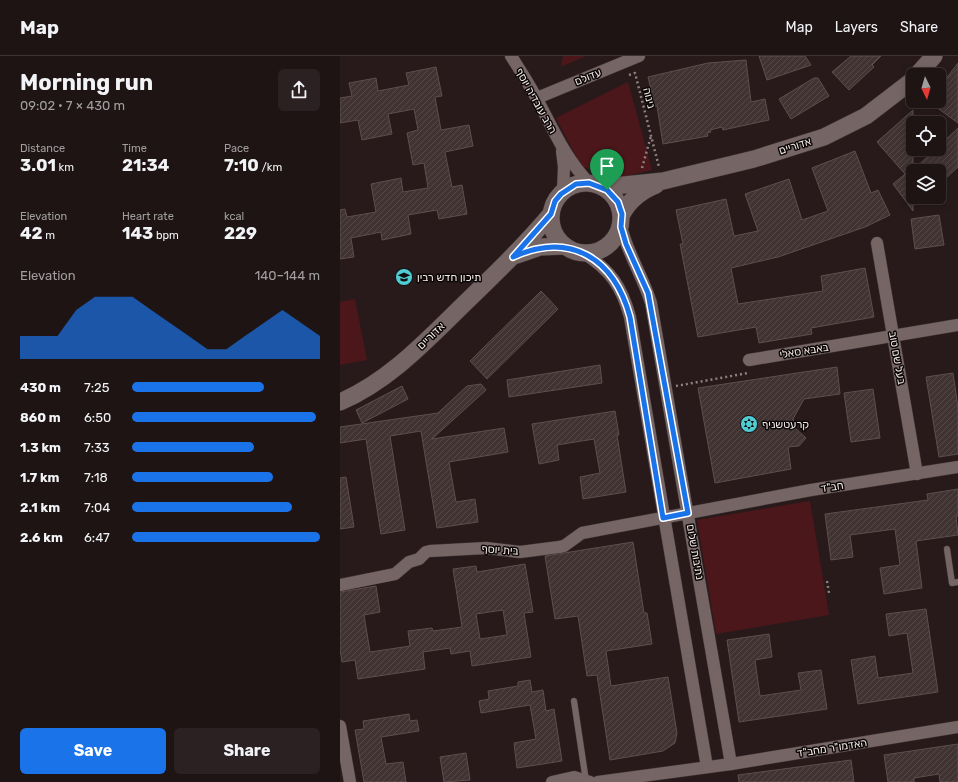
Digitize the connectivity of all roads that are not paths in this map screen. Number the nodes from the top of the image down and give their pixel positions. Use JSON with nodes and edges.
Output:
{"nodes":[{"id":1,"x":511,"y":56,"type":"edge"},
{"id":2,"x":639,"y":56,"type":"edge"},
{"id":3,"x":934,"y":56,"type":"edge"},
{"id":4,"x":923,"y":68,"type":"edge"},
{"id":5,"x":906,"y":85,"type":"edge"},
{"id":6,"x":537,"y":98,"type":"junction"},
{"id":7,"x":560,"y":146,"type":"junction"},
{"id":8,"x":661,"y":176,"type":"junction"},
{"id":9,"x":597,"y":185,"type":"junction"},
{"id":10,"x":564,"y":191,"type":"junction"},
{"id":11,"x":551,"y":214,"type":"junction"},
{"id":12,"x":621,"y":220,"type":"junction"},
{"id":13,"x":877,"y":243,"type":"dead end"},
{"id":14,"x":565,"y":246,"type":"junction"},
{"id":15,"x":583,"y":253,"type":"junction"},
{"id":16,"x":513,"y":257,"type":"junction"},
{"id":17,"x":958,"y":326,"type":"edge"},
{"id":18,"x":893,"y":336,"type":"junction"},
{"id":19,"x":750,"y":360,"type":"road end"},
{"id":20,"x":340,"y":402,"type":"edge"},
{"id":21,"x":958,"y":467,"type":"edge"},
{"id":22,"x":917,"y":474,"type":"junction"},
{"id":23,"x":688,"y":513,"type":"junction"},
{"id":24,"x":663,"y":518,"type":"junction"},
{"id":25,"x":947,"y":549,"type":"dead end"},
{"id":26,"x":958,"y":582,"type":"edge"},
{"id":27,"x":340,"y":585,"type":"edge"},
{"id":28,"x":574,"y":700,"type":"dead end"},
{"id":29,"x":340,"y":726,"type":"edge"},
{"id":30,"x":958,"y":727,"type":"edge"},
{"id":31,"x":731,"y":764,"type":"junction"},
{"id":32,"x":707,"y":767,"type":"junction"},
{"id":33,"x":350,"y":782,"type":"edge"},
{"id":34,"x":552,"y":782,"type":"edge"},
{"id":35,"x":591,"y":782,"type":"edge"}],
"edges":[{"from":1,"to":6,"type":"street","name":"הרב עובדיה יוסף"},
{"from":2,"to":6,"type":"street","name":"עדולם"},
{"from":3,"to":4,"type":"street"},
{"from":5,"to":8,"type":"street","name":"אדוריים"},
{"from":6,"to":7,"type":"street","name":"הרב עובדיה יוסף"},
{"from":7,"to":9,"type":"street","name":"הרב עובדיה יוסף"},
{"from":7,"to":10,"type":"street","name":"הרב עובדיה יוסף"},
{"from":8,"to":9,"type":"street","name":"אדוריים"},
{"from":8,"to":12,"type":"street","name":"אדוריים"},
{"from":9,"to":10,"type":"street"},
{"from":9,"to":12,"type":"street"},
{"from":10,"to":11,"type":"street"},
{"from":11,"to":14,"type":"street"},
{"from":11,"to":16,"type":"street","name":"אדוריים"},
{"from":12,"to":15,"type":"street"},
{"from":12,"to":23,"type":"street","name":"נתיבות שלום"},
{"from":13,"to":18,"type":"street","name":"בעל שם טוב"},
{"from":14,"to":15,"type":"street"},
{"from":14,"to":16,"type":"street","name":"אדוריים"},
{"from":15,"to":24,"type":"street"},
{"from":16,"to":20,"type":"street","name":"אדוריים"},
{"from":17,"to":18,"type":"street","name":"באבא סאלי"},
{"from":18,"to":19,"type":"street","name":"באבא סאלי"},
{"from":18,"to":22,"type":"street","name":"בעל שם טוב"},
{"from":21,"to":22,"type":"street","name":"חב\"ד"},
{"from":22,"to":23,"type":"street","name":"חב\"ד"},
{"from":23,"to":24,"type":"street","name":"בית יוסף"},
{"from":23,"to":31,"type":"street","name":"נתיבות שלום"},
{"from":24,"to":27,"type":"street","name":"בית יוסף"},
{"from":24,"to":32,"type":"street"},
{"from":25,"to":26,"type":"lane"},
{"from":28,"to":35,"type":"lane"},
{"from":29,"to":33,"type":"street"},
{"from":30,"to":31,"type":"street","name":"האדמו\"ר מחב\"ד"},
{"from":31,"to":32,"type":"street","name":"האדמו\"ר מחב\"ד"},
{"from":32,"to":35,"type":"street"},
{"from":34,"to":35,"type":"street"}]}
